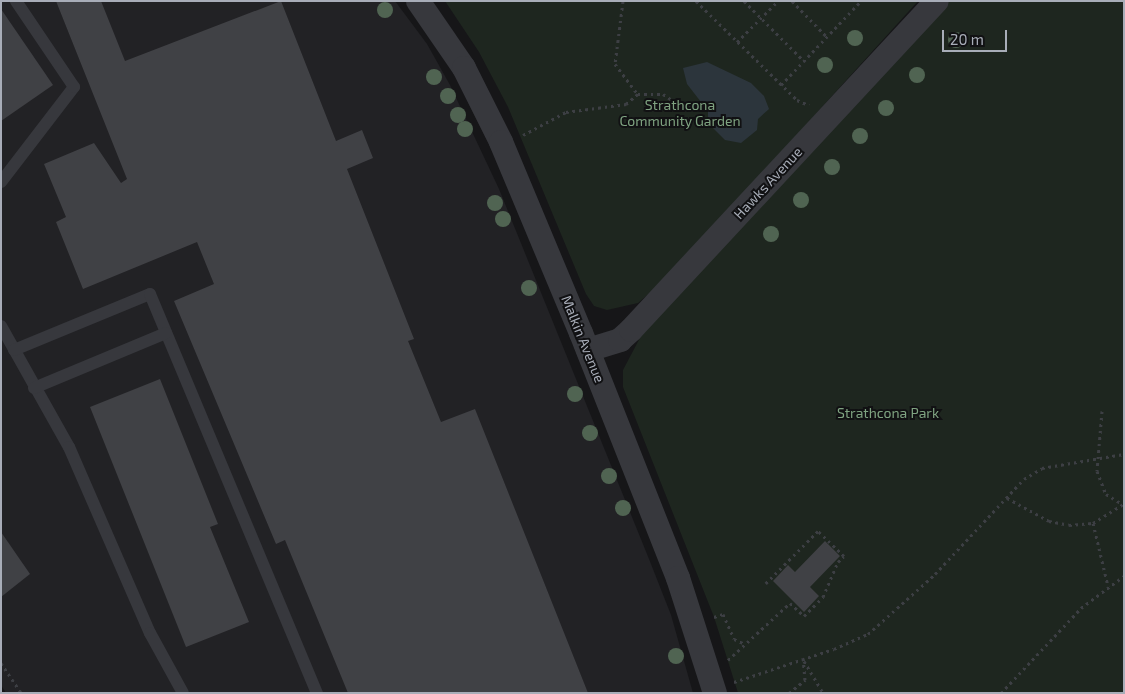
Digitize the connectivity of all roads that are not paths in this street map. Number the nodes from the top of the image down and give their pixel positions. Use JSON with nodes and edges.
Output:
{"nodes":[{"id":1,"x":16,"y":1,"type":"edge"},
{"id":2,"x":418,"y":1,"type":"edge"},
{"id":3,"x":937,"y":1,"type":"edge"},
{"id":4,"x":1,"y":182,"type":"edge"},
{"id":5,"x":1,"y":326,"type":"edge"},
{"id":6,"x":166,"y":333,"type":"junction"},
{"id":7,"x":14,"y":350,"type":"junction"},
{"id":8,"x":588,"y":350,"type":"junction"},
{"id":9,"x":34,"y":388,"type":"junction"},
{"id":10,"x":712,"y":683,"type":"edge"},
{"id":11,"x":183,"y":693,"type":"edge"},
{"id":12,"x":317,"y":693,"type":"edge"}],
"edges":[{"from":1,"to":4,"type":"lane"},
{"from":2,"to":8,"type":"street","name":"Malkin Avenue"},
{"from":3,"to":8,"type":"street","name":"Hawks Avenue"},
{"from":5,"to":7,"type":"lane"},
{"from":6,"to":7,"type":"lane"},
{"from":6,"to":9,"type":"lane"},
{"from":6,"to":12,"type":"lane"},
{"from":7,"to":9,"type":"lane"},
{"from":8,"to":10,"type":"street","name":"Malkin Avenue"},
{"from":9,"to":11,"type":"lane"}]}
